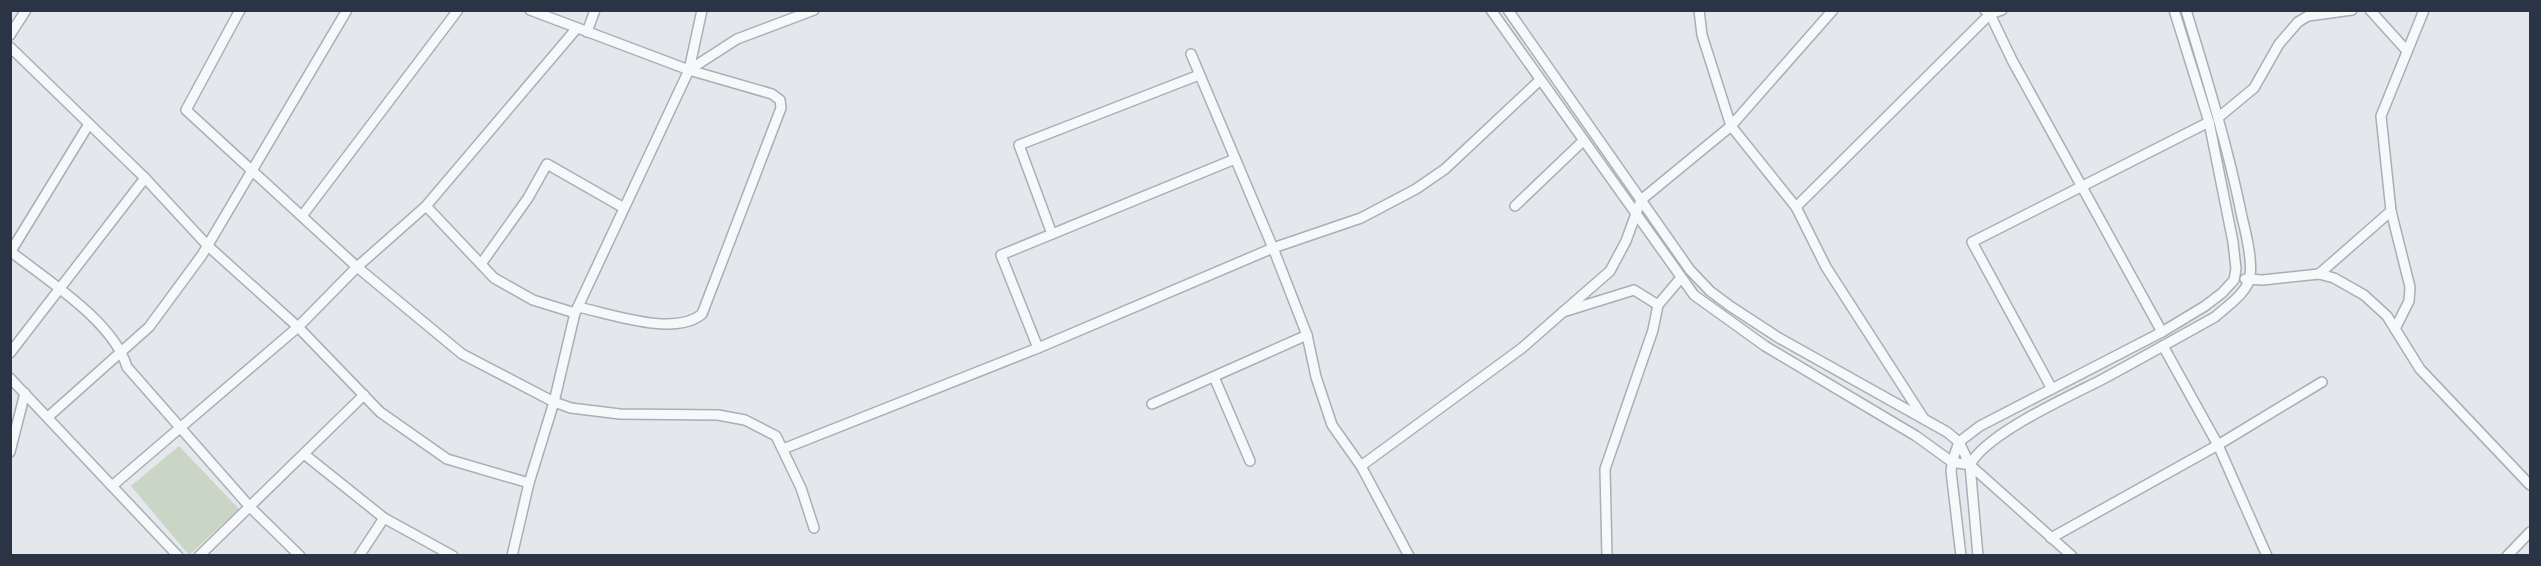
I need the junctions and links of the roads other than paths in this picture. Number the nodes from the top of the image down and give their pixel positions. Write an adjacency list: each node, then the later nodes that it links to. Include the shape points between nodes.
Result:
1 (26, 10): 22 (street)
2 (240, 10): 35 (street, via 186,110)
3 (347, 10): 35 (street)
4 (458, 10): 44 (street)
5 (530, 10): 20 (street)
6 (595, 10): 21 (street)
7 (702, 10): 26 (street)
8 (814, 10): 26 (street, via 737,39)
9 (1491, 10): 28 (street)
10 (1508, 10): 38 (street)
11 (1699, 10): 32 (street, via 1702,35)
12 (1833, 10): 32 (street)
13 (2002, 10): 19 (street)
14 (2174, 10): 30 (street)
15 (2186, 10): 29 (street)
16 (2352, 10): 29 (street, via 2308,16 2298,22 2279,44 2254,88)
17 (2370, 10): 24 (street)
18 (2424, 10): 24 (street)
19 (1988, 12): 37 (street); 41 (street)
20 (577, 28): 21 (street); 39 (street)
21 (587, 32): 26 (street)
22 (10, 35)
23 (10, 47): 31 (street)
24 (2407, 51): 43 (street, via 2380,116)
25 (1191, 54): 27 (street)
26 (689, 70): 42 (street); 58 (street, via 772,94 780,100 781,108 702,314 693,322 668,326)
27 (1199, 75): 34 (street); 46 (street, via 1019,145)
28 (1540, 80): 33 (street); 48 (street, via 1456,160 1416,189 1361,218)
29 (2219, 117): 55 (street, via 2247,241)
30 (2209, 122): 37 (street); 52 (street, via 2233,242)
31 (89, 124): 36 (street); 49 (street)
32 (1731, 126): 38 (street); 41 (street)
33 (1583, 141): 40 (street); 45 (street)
34 (1235, 159): 46 (street); 48 (street)
35 (251, 170): 44 (street); 47 (street)
36 (145, 178): 47 (street); 56 (street)
37 (2082, 186): 62 (street); 71 (street, via 1972,242)
38 (1641, 200): 45 (street); 79 (street, via 1690,270 1730,306)
39 (426, 206): 50 (street); 51 (street)
40 (1515, 206)
41 (1796, 207): 79 (street, via 1826,267)
42 (624, 208): 50 (street, via 547,164); 58 (street)
43 (2391, 210): 53 (street); 61 (street, via 2409,287 2409,301)
44 (302, 216): 51 (street)
45 (1635, 216): 54 (street); 59 (street, via 1610,271)
46 (1052, 234): 65 (street, via 1001,255)
47 (207, 246): 60 (street); 67 (street, via 149,327)
48 (1273, 248): 63 (street); 65 (street)
49 (11, 251): 56 (street)
50 (481, 264): 58 (street, via 494,278 533,300)
51 (357, 267): 60 (street); 74 (street, via 462,354)
52 (2235, 274): 55 (street); 62 (street, via 2222,293)
53 (2319, 274): 55 (street); 61 (street, via 2364,295)
54 (1680, 279): 57 (street); 87 (street, via 1705,305 1765,346 1916,436)
55 (2249, 280): 64 (street, via 2237,298 2215,317)
56 (59, 290): 66 (street); 67 (street, via 98,321)
57 (1658, 305): 59 (street, via 1634,290); 105 (street, via 1605,469)
58 (577, 310): 74 (street)
59 (1563, 312): 89 (street, via 1522,348)
60 (298, 327): 73 (street); 80 (street)
61 (2395, 329): 91 (street, via 2420,369)
62 (2162, 332): 71 (street)
63 (1307, 335): 68 (street); 89 (street, via 1332,425)
64 (2163, 346): 77 (street); 82 (street)
65 (1038, 348): 83 (street)
66 (10, 352)
67 (123, 353): 78 (street); 80 (street, via 127,367)
68 (1214, 376): 76 (street); 86 (street)
69 (10, 378): 72 (street)
70 (2322, 382): 82 (street)
71 (2052, 389): 75 (street)
72 (25, 393): 78 (street); 84 (street)
73 (364, 395): 85 (street); 90 (street, via 380,412 447,459)
74 (554, 402): 83 (street, via 620,414 718,415 745,420 776,436); 90 (street)
75 (2027, 402): 77 (street); 81 (street, via 1980,426)
76 (1152, 404)
77 (2035, 416): 88 (street, via 1993,440)
78 (48, 417): 92 (street)
79 (1924, 420): 81 (street)
80 (180, 428): 92 (street); 93 (street)
81 (1959, 442): 87 (street); 88 (street)
82 (2218, 445): 97 (street); 109 (street)
83 (783, 449): 95 (street)
84 (10, 452)
85 (304, 454): 93 (street); 94 (street)
86 (1250, 461)
87 (1952, 462): 88 (street); 106 (street)
88 (1970, 465): 97 (street); 107 (street)
89 (1361, 466): 104 (street)
90 (529, 483): 103 (street)
91 (2530, 485)
92 (112, 486): 98 (street)
93 (250, 507): 99 (street); 100 (street)
94 (384, 518): 101 (street); 102 (street)
95 (814, 528)
96 (2530, 532): 110 (street)
97 (2051, 538): 108 (street)
98 (178, 555)
99 (199, 555)
100 (300, 555)
101 (359, 555)
102 (453, 555)
103 (512, 555)
104 (1408, 555)
105 (1607, 555)
106 (1961, 555)
107 (1978, 555)
108 (2072, 555)
109 (2267, 555)
110 (2506, 555)

